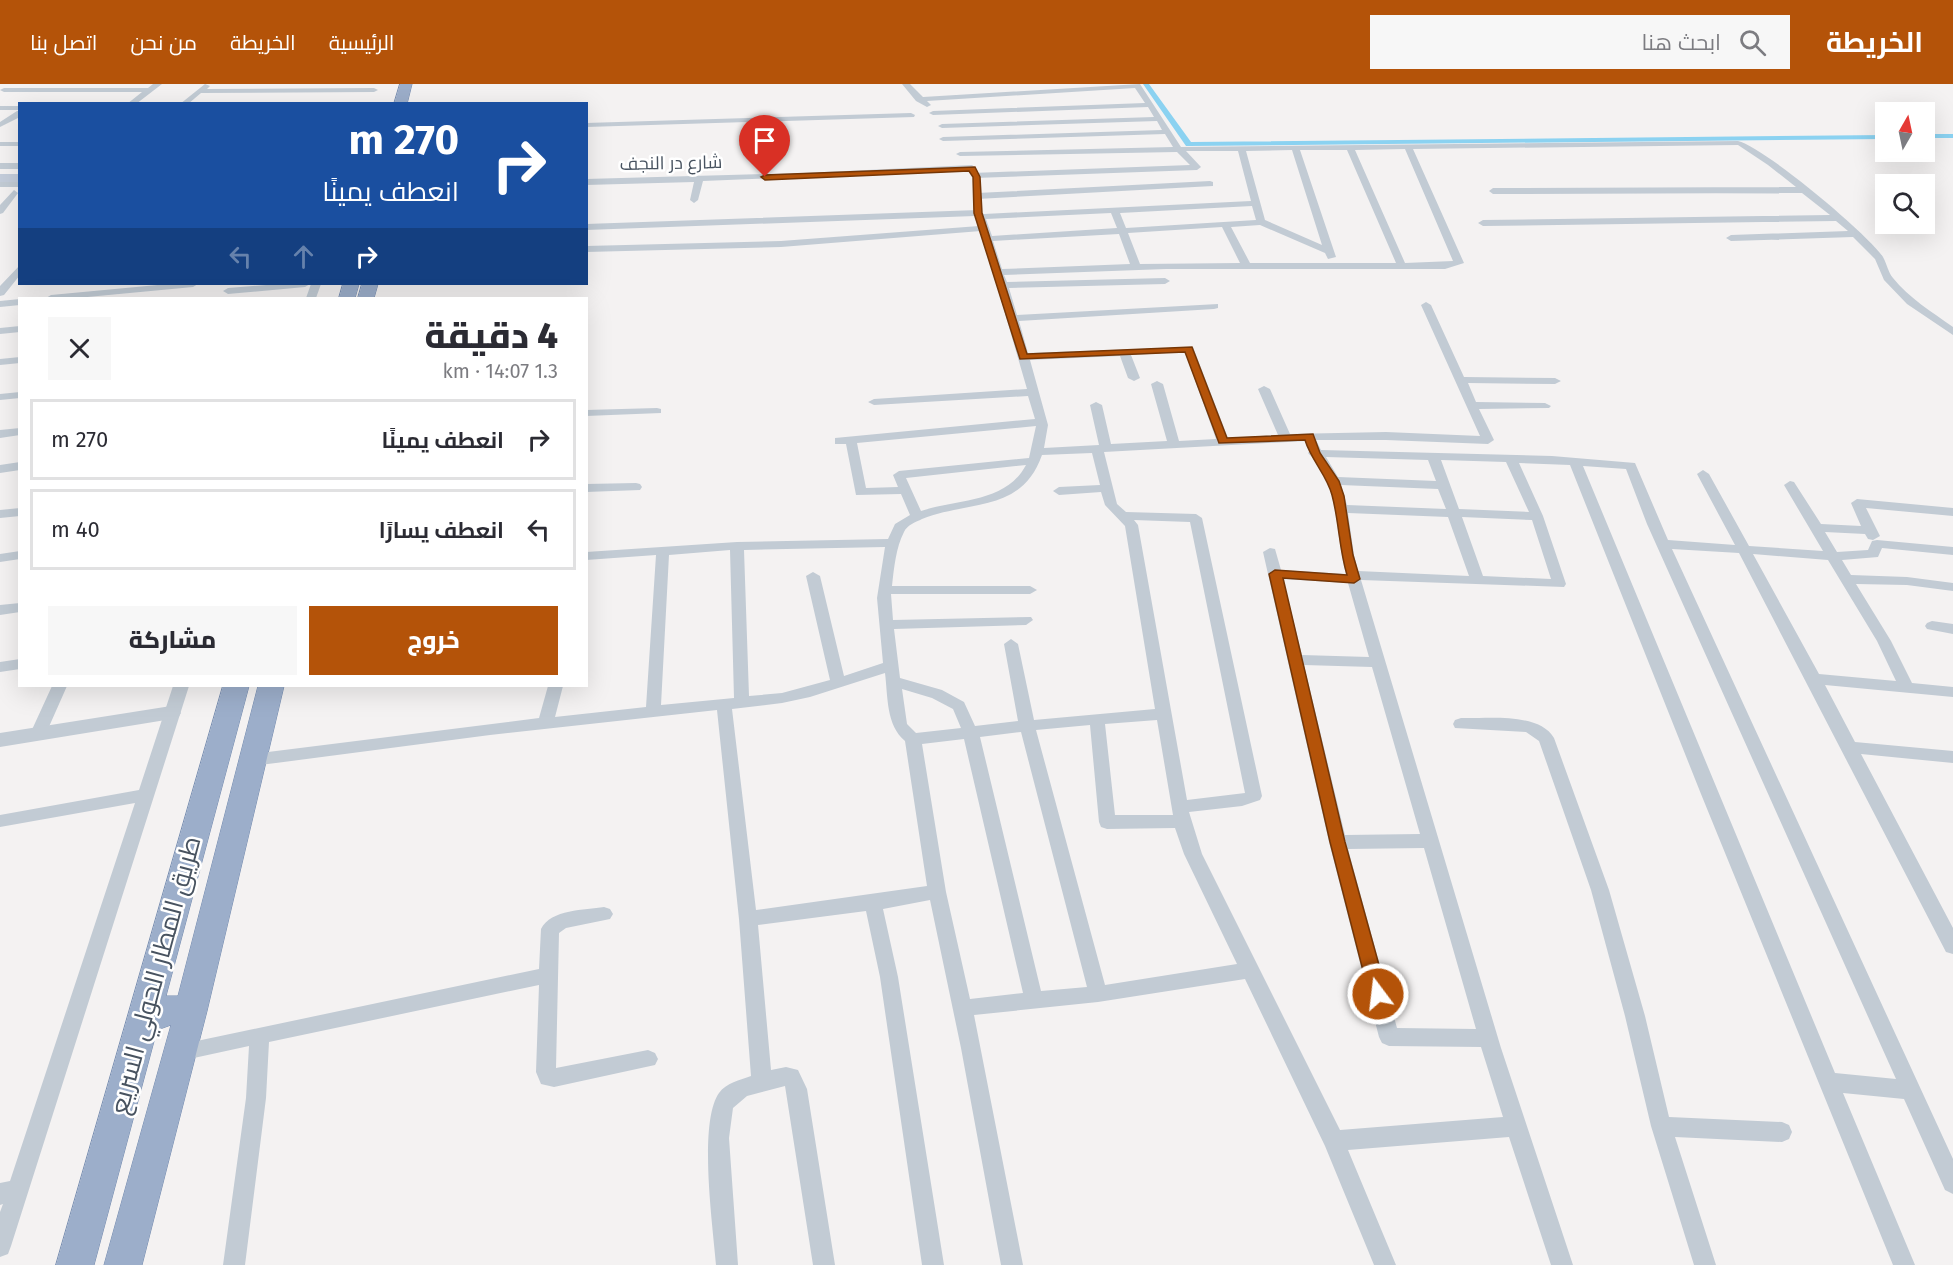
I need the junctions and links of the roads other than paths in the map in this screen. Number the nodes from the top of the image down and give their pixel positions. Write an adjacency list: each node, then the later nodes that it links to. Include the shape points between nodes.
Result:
1 (14, 84): 10 (street)
2 (158, 84): 8 (street)
3 (208, 84): 11 (street)
4 (406, 84): 16 (highway)
5 (906, 84): 13 (street)
6 (1013, 84): 12 (street)
7 (1137, 85): 12 (street); 17 (street)
8 (148, 90): 10 (street); 14 (street)
9 (374, 90): 11 (street)
10 (2, 91)
11 (199, 91): 15 (street)
12 (1017, 93): 13 (street)
13 (919, 99): 20 (street)
14 (133, 102)
15 (185, 102)
16 (401, 102)
17 (1150, 105): 20 (street); 23 (street)
18 (0, 108): 19 (street)
19 (18, 108)
20 (933, 113): 27 (street)
21 (18, 114): 25 (street)
22 (911, 116): 26 (street)
23 (1159, 118): 27 (street); 28 (street)
24 (18, 124): 25 (street)
25 (0, 125)
26 (588, 125)
27 (942, 126): 29 (street)
28 (1168, 132): 29 (street); 36 (street)
29 (943, 139): 37 (street, via 952,151)
30 (0, 144): 31 (street)
31 (18, 144)
32 (1295, 147): 33 (street); 35 (street); 64 (street)
33 (1350, 147): 34 (street); 67 (street)
34 (1408, 147): 44 (street, via 1738,143 1771,163); 67 (street, via 1460,263)
35 (1241, 148): 36 (street); 50 (street)
36 (1179, 149): 37 (street); 38 (street, شارع در النجف, via 1197,167)
37 (960, 154): 38 (street)
38 (974, 172): 39 (street, شارع در النجف); 48 (street)
39 (699, 179): 40 (street, شارع در النجف); 49 (street)
40 (588, 182)
41 (0, 184): 42 (street)
42 (18, 184)
43 (1210, 184): 48 (street)
44 (1802, 190): 45 (street); 54 (street)
45 (1493, 191)
46 (17, 193): 47 (street); 52 (street)
47 (0, 194)
48 (977, 196): 53 (street)
49 (694, 200)
50 (1255, 202): 51 (street); 55 (street)
51 (1114, 209): 53 (street); 59 (street)
52 (0, 212)
53 (979, 215): 58 (street); 60 (street)
54 (1838, 218): 56 (street); 61 (street)
55 (1261, 222): 57 (street); 64 (street)
56 (1483, 223)
57 (1225, 224): 59 (street); 68 (street)
58 (588, 227)
59 (1124, 231): 60 (street); 66 (street)
60 (986, 234): 63 (street); 69 (street)
61 (1856, 234): 62 (street); 85 (street, via 1879,258 1887,278 1911,302)
62 (1731, 238)
63 (588, 249)
64 (1330, 252): 65 (street)
65 (1334, 265): 67 (street); 68 (street)
66 (1136, 266): 68 (street); 69 (street)
67 (1402, 266)
68 (1248, 267)
69 (998, 272): 74 (street)
70 (12, 277): 76 (street)
71 (1165, 281): 74 (street)
72 (183, 285): 77 (street)
73 (294, 285): 75 (street)
74 (1002, 285): 82 (street)
75 (228, 291)
76 (0, 293)
77 (61, 297)
78 (18, 302): 79 (street)
79 (0, 304)
80 (1426, 305): 91 (street)
81 (1214, 306): 82 (street)
82 (1013, 318): 87 (street)
83 (18, 329): 84 (street)
84 (0, 331)
85 (1953, 332)
86 (1124, 351): 87 (street); 90 (street); 109 (street, via 1189,349)
87 (1023, 357): 95 (street)
88 (18, 360): 89 (street)
89 (0, 362)
90 (1134, 378)
91 (1460, 380): 92 (street); 100 (street)
92 (1555, 381)
93 (1156, 384): 110 (street)
94 (1263, 389): 107 (street)
95 (1033, 392): 98 (street); 104 (street)
96 (18, 395): 97 (street)
97 (0, 397)
98 (874, 402)
99 (1096, 405): 111 (street)
100 (1471, 405): 101 (street); 108 (street, via 1488,440)
101 (1545, 406)
102 (657, 411): 103 (street)
103 (588, 412)
104 (1041, 422): 113 (street, via 1040,443); 126 (street, via 845,440 860,492)
105 (18, 431): 106 (street)
106 (0, 434)
107 (1285, 437): 108 (street); 109 (street)
108 (1309, 437): 112 (street)
109 (1223, 441): 110 (street)
110 (1174, 444): 111 (street)
111 (1102, 449): 113 (street); 125 (street)
112 (1314, 453): 114 (street); 120 (street)
113 (1034, 456): 126 (street, via 899,475); 135 (street, via 1021,483 1009,492)
114 (1433, 456): 115 (street); 121 (street)
115 (1511, 459): 116 (street); 134 (street)
116 (1575, 462): 139 (street, via 1631,466); 220 (street)
117 (18, 466): 118 (street)
118 (0, 469)
119 (1703, 474): 143 (street)
120 (1333, 481): 121 (street); 128 (street)
121 (1444, 485): 131 (street)
122 (1790, 485): 137 (street)
123 (588, 488): 124 (street)
124 (636, 488)
125 (1106, 489): 127 (street); 133 (street, via 1111,505)
126 (906, 490): 135 (street)
127 (1059, 491)
128 (1340, 508): 131 (street); 152 (street)
129 (18, 512): 132 (street)
130 (1953, 512): 136 (street, via 1857,503)
131 (1455, 513): 134 (street); 154 (street)
132 (0, 514)
133 (1123, 516): 183 (street, via 1131,525); 198 (street, via 1196,518 1254,796)
134 (1537, 516): 154 (street, via 1559,584)
135 (917, 517): 138 (street, via 901,527)
136 (1870, 530): 137 (street); 140 (street)
137 (1818, 531): 148 (street)
138 (894, 543): 141 (street); 156 (street)
139 (1664, 544): 143 (street); 222 (street)
140 (1877, 544): 144 (street); 148 (street, via 1873,554)
141 (736, 546): 142 (street); 181 (street)
142 (663, 550): 147 (street); 182 (street)
143 (1743, 550): 148 (street); 170 (street)
144 (1953, 551)
145 (1270, 552): 150 (street)
146 (18, 555): 149 (street)
147 (588, 556)
148 (1834, 556): 153 (street)
149 (0, 558)
150 (1275, 574): 152 (street); 165 (street)
151 (813, 576): 172 (street)
152 (1354, 577): 154 (street); 166 (street)
153 (1847, 579): 155 (street); 179 (street)
154 (1478, 581)
155 (1953, 587)
156 (885, 590): 157 (street); 161 (street)
157 (1030, 590)
158 (18, 607): 159 (street)
159 (0, 610)
160 (1026, 620): 161 (street)
161 (887, 625): 169 (street)
162 (1932, 626): 163 (street)
163 (1953, 629)
164 (1011, 644): 188 (street)
165 (1294, 660): 166 (street); 201 (street)
166 (1378, 662): 200 (street)
167 (18, 664): 168 (street)
168 (0, 667)
169 (892, 674): 172 (street); 190 (street, via 958,706); 191 (street, via 899,724)
170 (1814, 679): 179 (street); 193 (street)
171 (1953, 680): 173 (street)
172 (838, 684): 181 (street, via 792,696)
173 (1953, 685)
174 (59, 687): 189 (street)
175 (181, 687): 184 (street)
176 (236, 687): 208 (highway, طريق المطار الحولي السريع)
177 (271, 687): 196 (highway, طريق المطار الحولي السريع)
178 (555, 687): 186 (street)
179 (1906, 687): 180 (street)
180 (1953, 692)
181 (733, 703): 182 (street); 205 (street)
182 (653, 712): 186 (street)
183 (1165, 714): 185 (street); 198 (street)
184 (169, 719): 189 (street); 194 (street); 197 (street)
185 (1096, 719): 188 (street); 198 (street, via 1107,822)
186 (546, 723): 196 (street)
187 (1461, 724): 224 (street, via 1526,726 1546,738 1600,890)
188 (1027, 726): 190 (street); 211 (street)
189 (38, 734): 192 (street)
190 (971, 734): 191 (street); 212 (street)
191 (913, 739): 202 (street)
192 (0, 740)
193 (1849, 747): 195 (street); 207 (street)
194 (0, 752)
195 (1953, 757)
196 (253, 760): 206 (highway, طريق المطار الحولي السريع)
197 (144, 795): 199 (street); 228 (street)
198 (1181, 814): 209 (street, via 1192,854)
199 (0, 821)
200 (1431, 841): 201 (street); 217 (street)
201 (1338, 842): 217 (street, via 1389,1037)
202 (938, 892): 203 (street); 213 (street)
203 (873, 903): 205 (street); 235 (street, via 889,977)
204 (604, 914): 210 (street, via 553,926 549,933)
205 (748, 919): 221 (street)
206 (208, 942): 208 (highway, via 183,952); 214 (highway, طريق المطار الحولي السريع)
207 (1953, 946)
208 (161, 950): 215 (highway, طريق المطار الحولي السريع)
209 (1249, 970): 211 (street); 226 (street)
210 (548, 975): 216 (street); 219 (street, via 548,1077)
211 (1098, 994): 212 (street)
212 (1034, 1001): 213 (street)
213 (963, 1008): 236 (street)
214 (191, 1011): 215 (highway, via 168,1010); 218 (highway, طريق المطار الحولي السريع)
215 (142, 1021): 230 (highway, طريق المطار الحولي السريع)
216 (259, 1036): 218 (street); 232 (street, via 256,1098)
217 (1488, 1038): 223 (street)
218 (180, 1052): 231 (highway, طريق المطار الحولي السريع)
219 (648, 1059)
220 (1828, 1082): 222 (street); 240 (street)
221 (762, 1083): 233 (street, via 738,1088 729,1096 719,1121); 234 (street, via 786,1076 791,1077 797,1089)
222 (1911, 1090): 227 (street)
223 (1516, 1126): 226 (street); 238 (street)
224 (1661, 1126): 225 (street); 239 (street)
225 (1782, 1132)
226 (1334, 1141): 237 (street)
227 (1953, 1183)
228 (9, 1192): 229 (street)
229 (0, 1246)
230 (75, 1265)
231 (123, 1265)
232 (234, 1265)
233 (727, 1265)
234 (824, 1265)
235 (933, 1265)
236 (1012, 1265)
237 (1385, 1265)
238 (1562, 1265)
239 (1705, 1265)
240 (1904, 1265)

